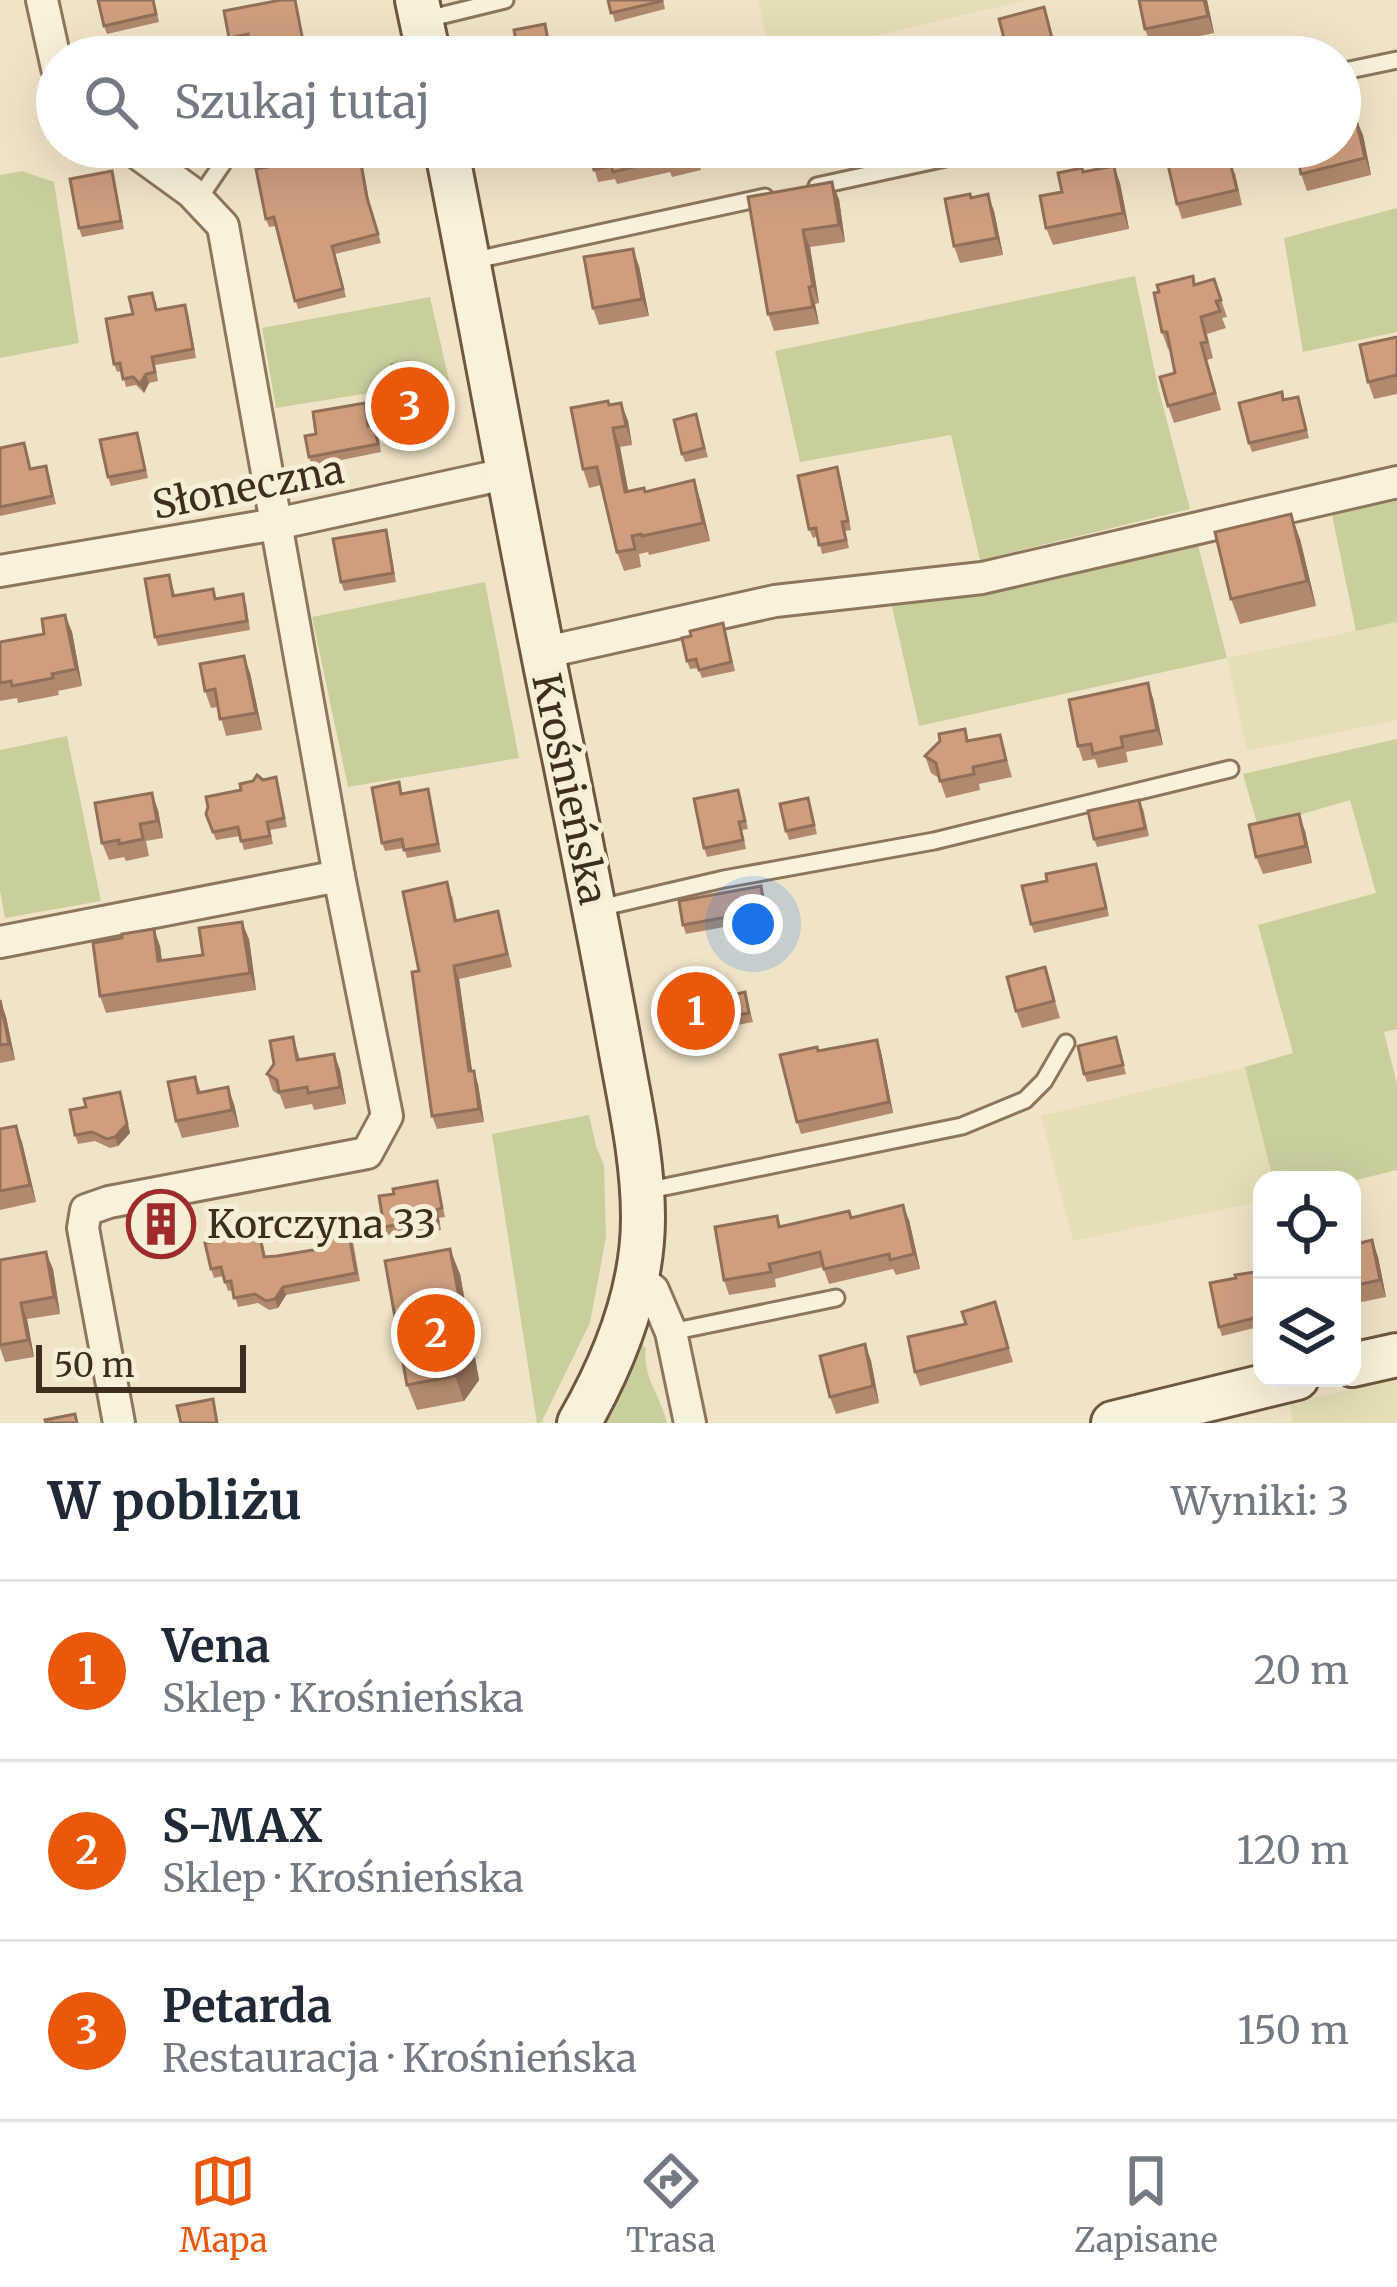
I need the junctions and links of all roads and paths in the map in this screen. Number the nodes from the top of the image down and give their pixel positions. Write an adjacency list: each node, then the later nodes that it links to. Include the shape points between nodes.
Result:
1 (42, 0): 4 (street)
2 (506, 0): 3 (lane)
3 (422, 26)
4 (50, 36)
5 (1397, 60): 6 (lane)
6 (1361, 68)
7 (156, 168): 13 (street)
8 (220, 168): 13 (lane)
9 (450, 168): 14 (main road, Krośnieńska)
10 (899, 168): 11 (lane)
11 (811, 187)
12 (788, 192): 14 (lane)
13 (198, 200): 17 (street, via 223,226)
14 (469, 262): 15 (main road, Krośnieńska)
15 (510, 473): 17 (street, Słoneczna); 19 (main road, Krośnieńska)
16 (1397, 482): 19 (street, via 982,578 775,601)
17 (276, 524): 18 (street, Słoneczna); 21 (street)
18 (0, 571)
19 (542, 653): 22 (main road, Krośnieńska)
20 (1230, 769): 22 (lane, via 934,841)
21 (339, 876): 23 (street); 32 (street, via 387,1116 367,1154 86,1210)
22 (595, 909): 25 (main road, Krośnieńska)
23 (0, 942)
24 (1066, 1043): 25 (lane, via 1025,1100 962,1126)
25 (642, 1192): 26 (main road, Krośnieńska)
26 (637, 1278): 28 (street, via 653,1290); 33 (main road, Krośnieńska, via 611,1360)
27 (836, 1298): 28 (lane)
28 (671, 1332): 34 (street)
29 (1397, 1355): 30 (main road)
30 (1361, 1363)
31 (1260, 1387): 35 (main road)
32 (118, 1423)
33 (579, 1423)
34 (690, 1423)
35 (1112, 1423)

